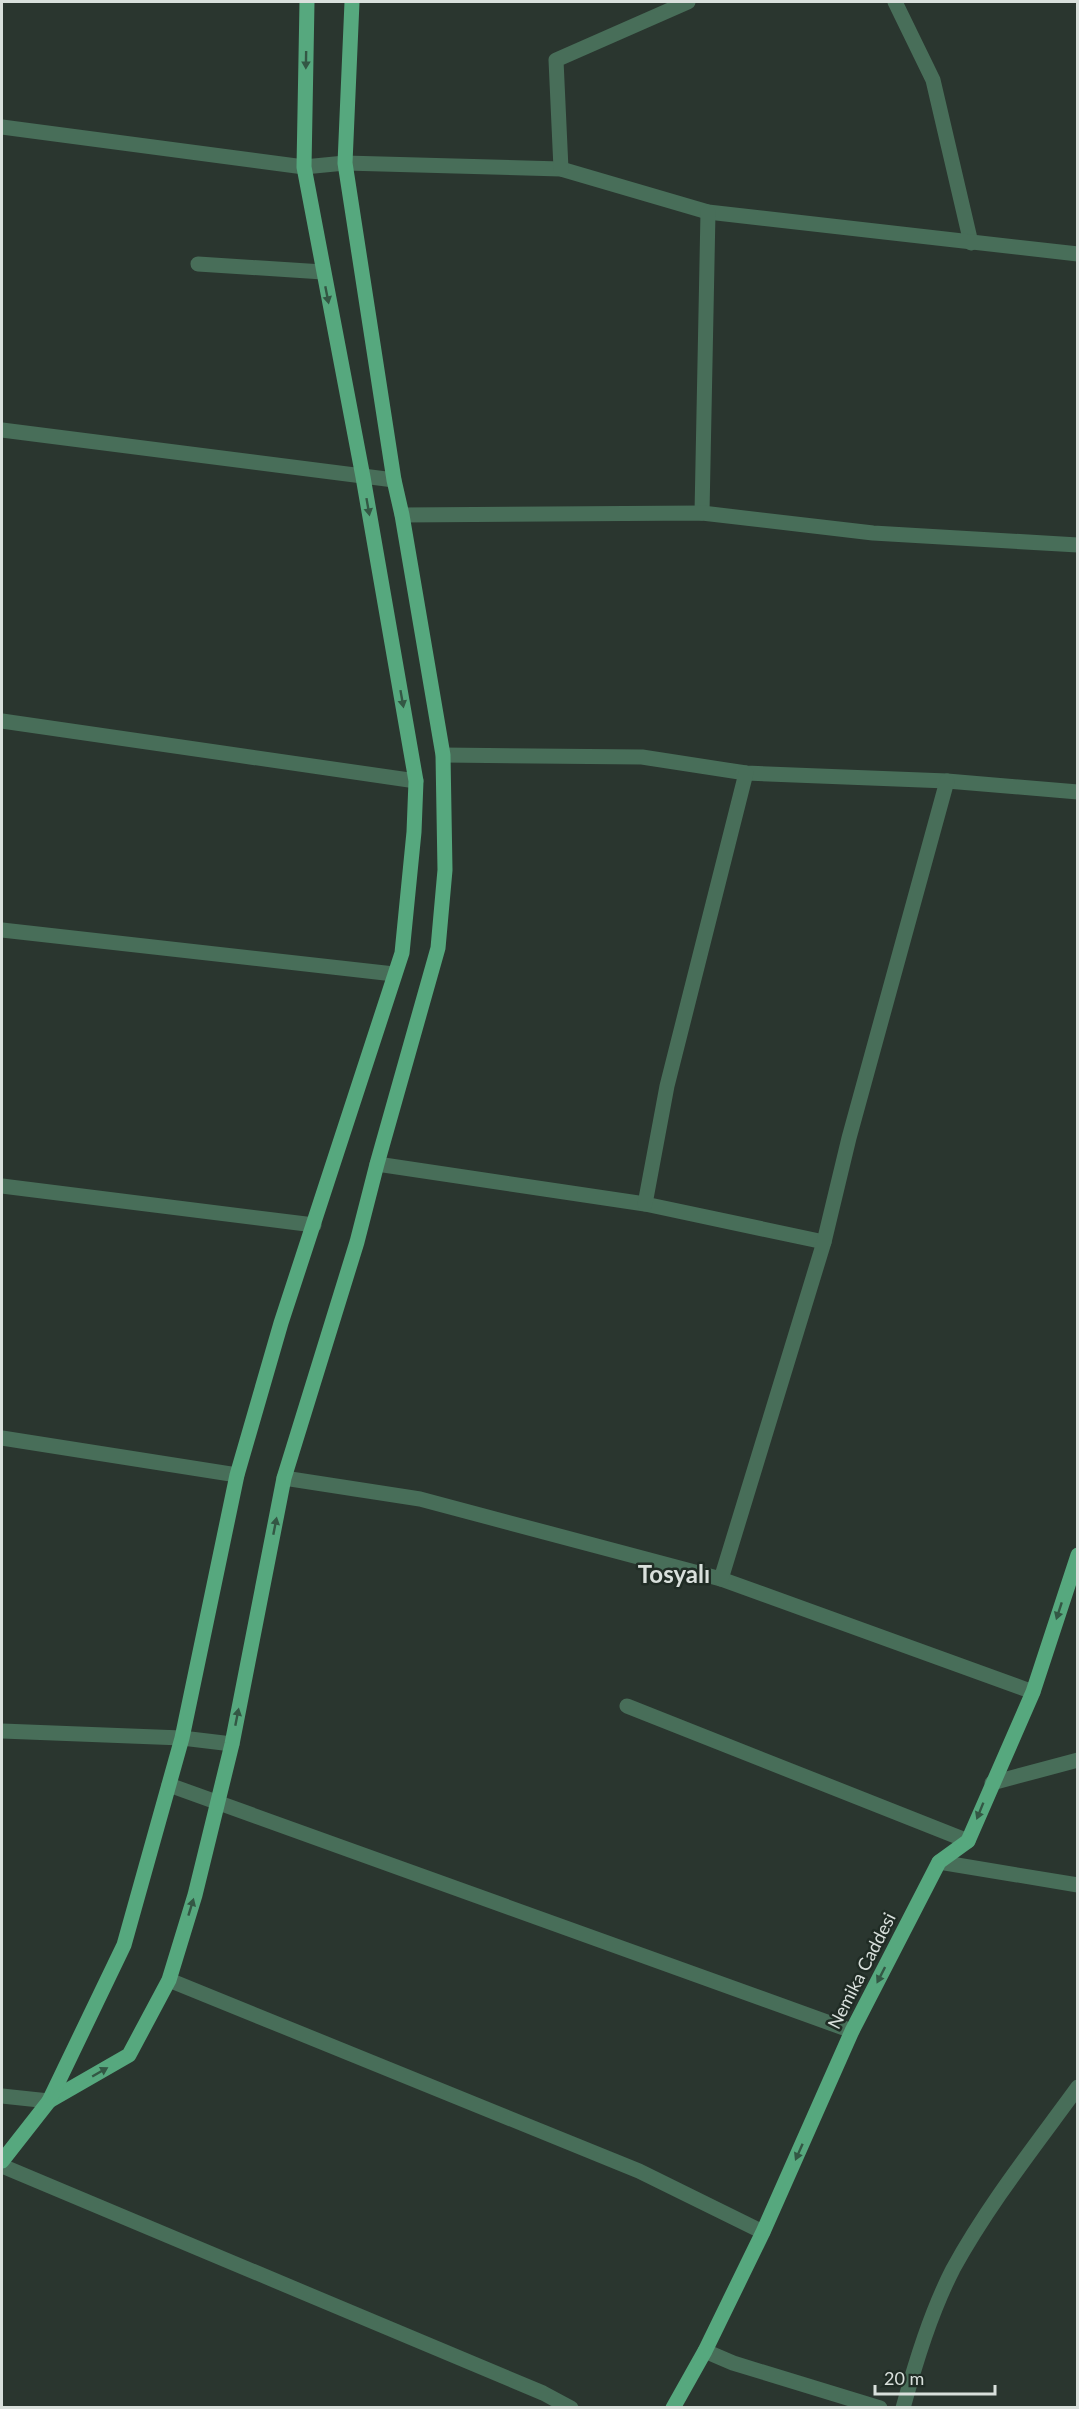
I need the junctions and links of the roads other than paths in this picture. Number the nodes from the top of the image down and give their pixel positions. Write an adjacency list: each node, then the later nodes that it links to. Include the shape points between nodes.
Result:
1 (307, 2): 7 (main road, one-way to 7)
2 (352, 2): 6 (main road)
3 (688, 2): 8 (street, via 556,60)
4 (896, 2): 10 (street, via 933,80)
5 (2, 127): 7 (street)
6 (345, 163): 7 (street); 8 (street); 16 (main road)
7 (304, 167): 13 (main road)
8 (561, 169): 9 (street)
9 (708, 212): 10 (street); 17 (street)
10 (971, 243): 11 (street)
11 (1077, 254)
12 (198, 264): 13 (street)
13 (323, 272): 15 (main road, one-way to 15)
14 (2, 430): 15 (street)
15 (363, 477): 16 (street); 24 (main road, one-way to 24)
16 (394, 480): 18 (main road)
17 (702, 513): 18 (street); 19 (street, via 873,533)
18 (402, 515): 21 (main road)
19 (1077, 545)
20 (2, 721): 24 (street)
21 (443, 755): 22 (street, via 642,757); 28 (main road, via 445,870 438,948)
22 (746, 773): 23 (street); 30 (street, via 667,1086)
23 (947, 781): 25 (street); 32 (street)
24 (416, 782): 27 (main road, via 402,952)
25 (1077, 792)
26 (2, 930): 27 (street)
27 (394, 974): 31 (main road)
28 (376, 1164): 30 (street); 35 (main road, via 357,1242)
29 (2, 1186): 31 (street)
30 (645, 1204): 32 (street)
31 (314, 1224): 34 (main road)
32 (824, 1242): 37 (street)
33 (2, 1438): 34 (street)
34 (237, 1475): 41 (main road)
35 (284, 1478): 37 (street, via 420,1498); 42 (main road, one-way to 35)
36 (1077, 1555): 38 (main road, one-way to 38)
37 (721, 1579): 38 (street)
38 (1033, 1692): 44 (main road)
39 (627, 1706): 47 (street)
40 (2, 1731): 41 (street)
41 (182, 1738): 42 (street); 45 (main road)
42 (232, 1744): 46 (main road)
43 (1077, 1760): 44 (street)
44 (992, 1783): 47 (main road, one-way to 47)
45 (169, 1785): 46 (street); 54 (main road, via 124,1945)
46 (217, 1803): 50 (main road, one-way to 46); 51 (street)
47 (968, 1841): 48 (main road, Nemika Caddesi)
48 (939, 1862): 49 (street); 51 (main road, Nemika Caddesi, one-way to 51)
49 (1077, 1885)
50 (169, 1980): 54 (main road, one-way to 50, via 129,2055); 57 (street, via 639,2171)
51 (852, 2031): 57 (main road, Nemika Caddesi, one-way to 57)
52 (1077, 2087): 62 (street, via 953,2270)
53 (2, 2096): 54 (street)
54 (49, 2101): 55 (main road)
55 (2, 2161)
56 (2, 2166): 59 (street)
57 (763, 2232): 58 (main road, Nemika Caddesi)
58 (705, 2350): 60 (main road, Nemika Caddesi); 61 (street, via 733,2363)
59 (571, 2408)
60 (673, 2408)
61 (880, 2408)
62 (903, 2408)

